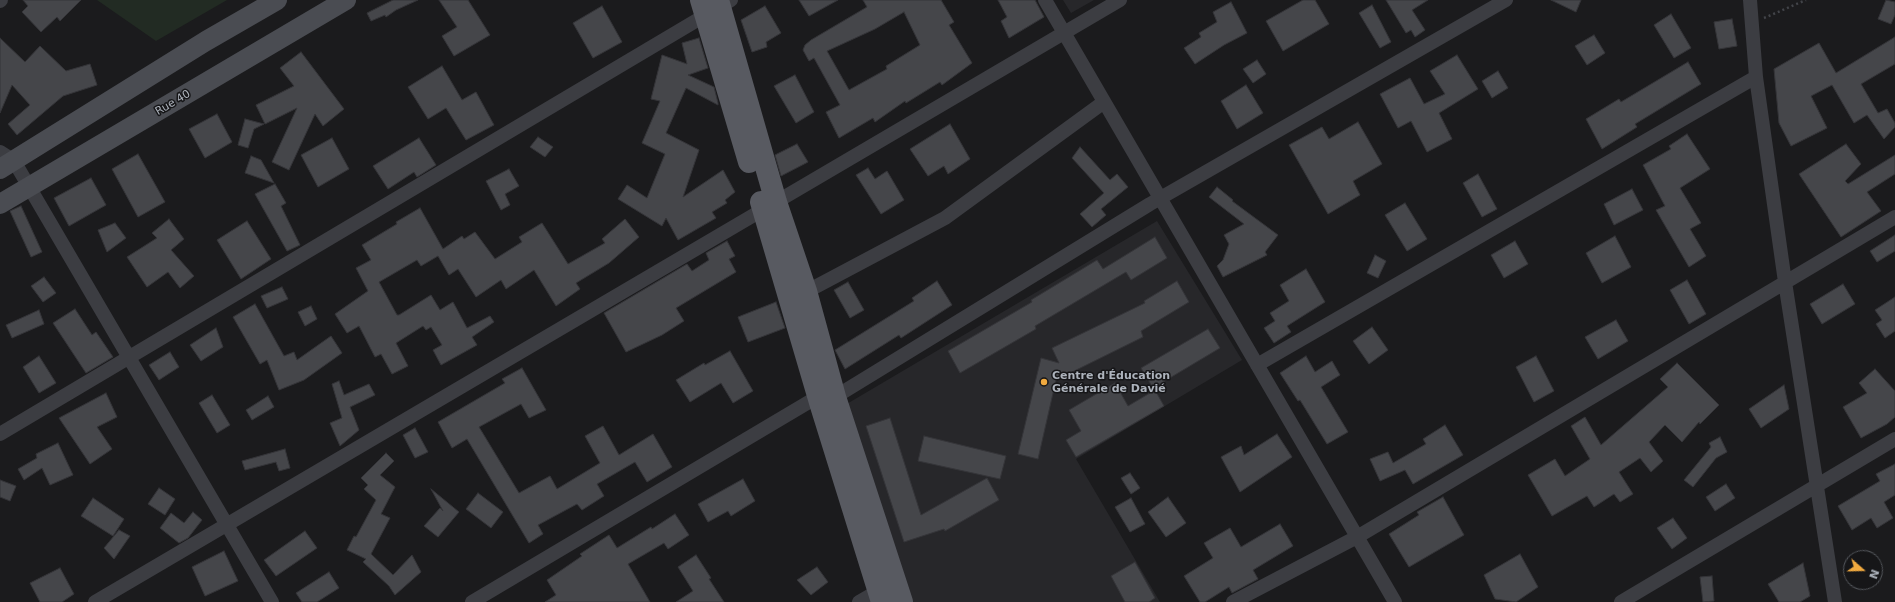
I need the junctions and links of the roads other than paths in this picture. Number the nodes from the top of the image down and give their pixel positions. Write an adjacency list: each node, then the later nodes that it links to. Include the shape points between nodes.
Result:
1 (277, 0): 11 (main road)
2 (346, 0): 12 (main road, Rue 40)
3 (1045, 0): 8 (street)
4 (1120, 0): 8 (street)
5 (1506, 0): 13 (street)
6 (1750, 0): 9 (street)
7 (715, 4): 15 (main road); 19 (street)
8 (1064, 33): 10 (street); 15 (street)
9 (1756, 77): 17 (street); 20 (street)
10 (1104, 102): 13 (street); 18 (street, via 945,218)
11 (5, 160): 12 (street)
12 (30, 188): 14 (main road, Rue 40); 19 (street)
13 (1161, 199): 20 (street); 21 (street)
14 (0, 204)
15 (770, 206): 18 (main road); 25 (street)
16 (1895, 217): 17 (street)
17 (1785, 282): 24 (street); 26 (street)
18 (798, 296): 21 (main road)
19 (129, 358): 22 (street); 25 (street)
20 (1257, 365): 26 (street)
21 (825, 400): 27 (main road); 30 (street); 32 (main road)
22 (0, 434)
23 (1895, 439): 24 (street)
24 (1816, 485): 35 (street); 36 (street)
25 (226, 524): 28 (street); 29 (street)
26 (1357, 537): 33 (street); 34 (street)
27 (880, 596): 31 (street)
28 (95, 602)
29 (272, 602)
30 (472, 602)
31 (859, 602)
32 (902, 602)
33 (1233, 602)
34 (1395, 602)
35 (1621, 602)
36 (1835, 602)

